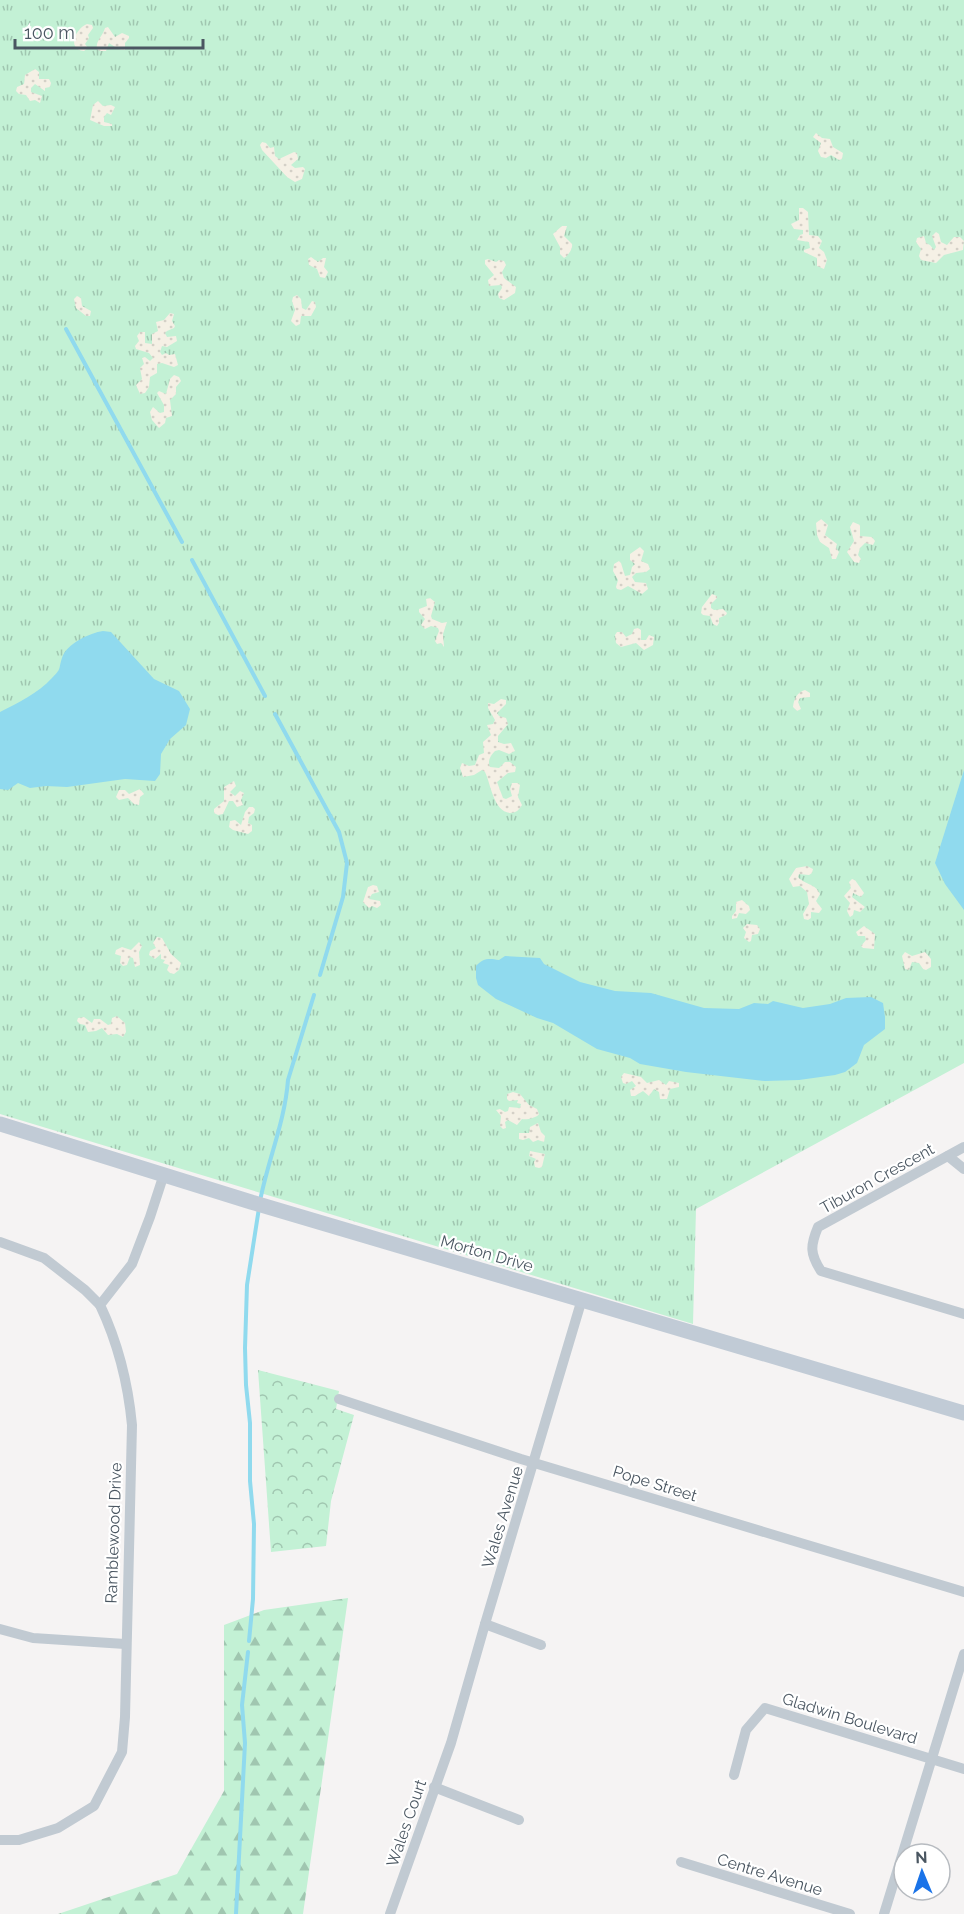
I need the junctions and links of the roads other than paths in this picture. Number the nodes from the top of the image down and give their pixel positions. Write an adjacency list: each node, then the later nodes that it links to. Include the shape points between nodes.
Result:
1 (0, 1124): 5 (street, Morton Drive)
2 (964, 1147): 3 (street, Tiburon Crescent)
3 (948, 1156): 4 (street); 9 (street, Tiburon Crescent, via 818,1227 812,1242 813,1259 821,1271)
4 (964, 1169)
5 (164, 1174): 7 (street, Morton Drive); 8 (street, via 132,1264)
6 (0, 1242): 8 (street, via 44,1258)
7 (582, 1299): 11 (street, Morton Drive); 12 (street, Wales Avenue)
8 (100, 1305): 16 (street, Ramblewood Drive, via 122,1365 132,1425)
9 (964, 1314)
10 (339, 1399): 12 (street, Pope Street)
11 (964, 1413)
12 (534, 1462): 13 (street, Pope Street); 14 (street, Wales Avenue)
13 (964, 1592)
14 (485, 1624): 17 (street); 19 (street, Wales Avenue)
15 (0, 1629): 16 (street, via 33,1638)
16 (125, 1644): 25 (street, Ramblewood Drive, via 122,1752 94,1806 58,1828 19,1840)
17 (541, 1645)
18 (964, 1654): 20 (street)
19 (451, 1743): 23 (street, Wales Court)
20 (933, 1759): 21 (street, Gladwin Boulevard); 22 (street, Gladwin Boulevard, via 765,1708 746,1730); 29 (street)
21 (964, 1769)
22 (734, 1775)
23 (434, 1787): 24 (street); 27 (street, Wales Court)
24 (519, 1820)
25 (0, 1840)
26 (681, 1862): 28 (street, Centre Avenue)
27 (390, 1914)
28 (850, 1914)
29 (884, 1914)

